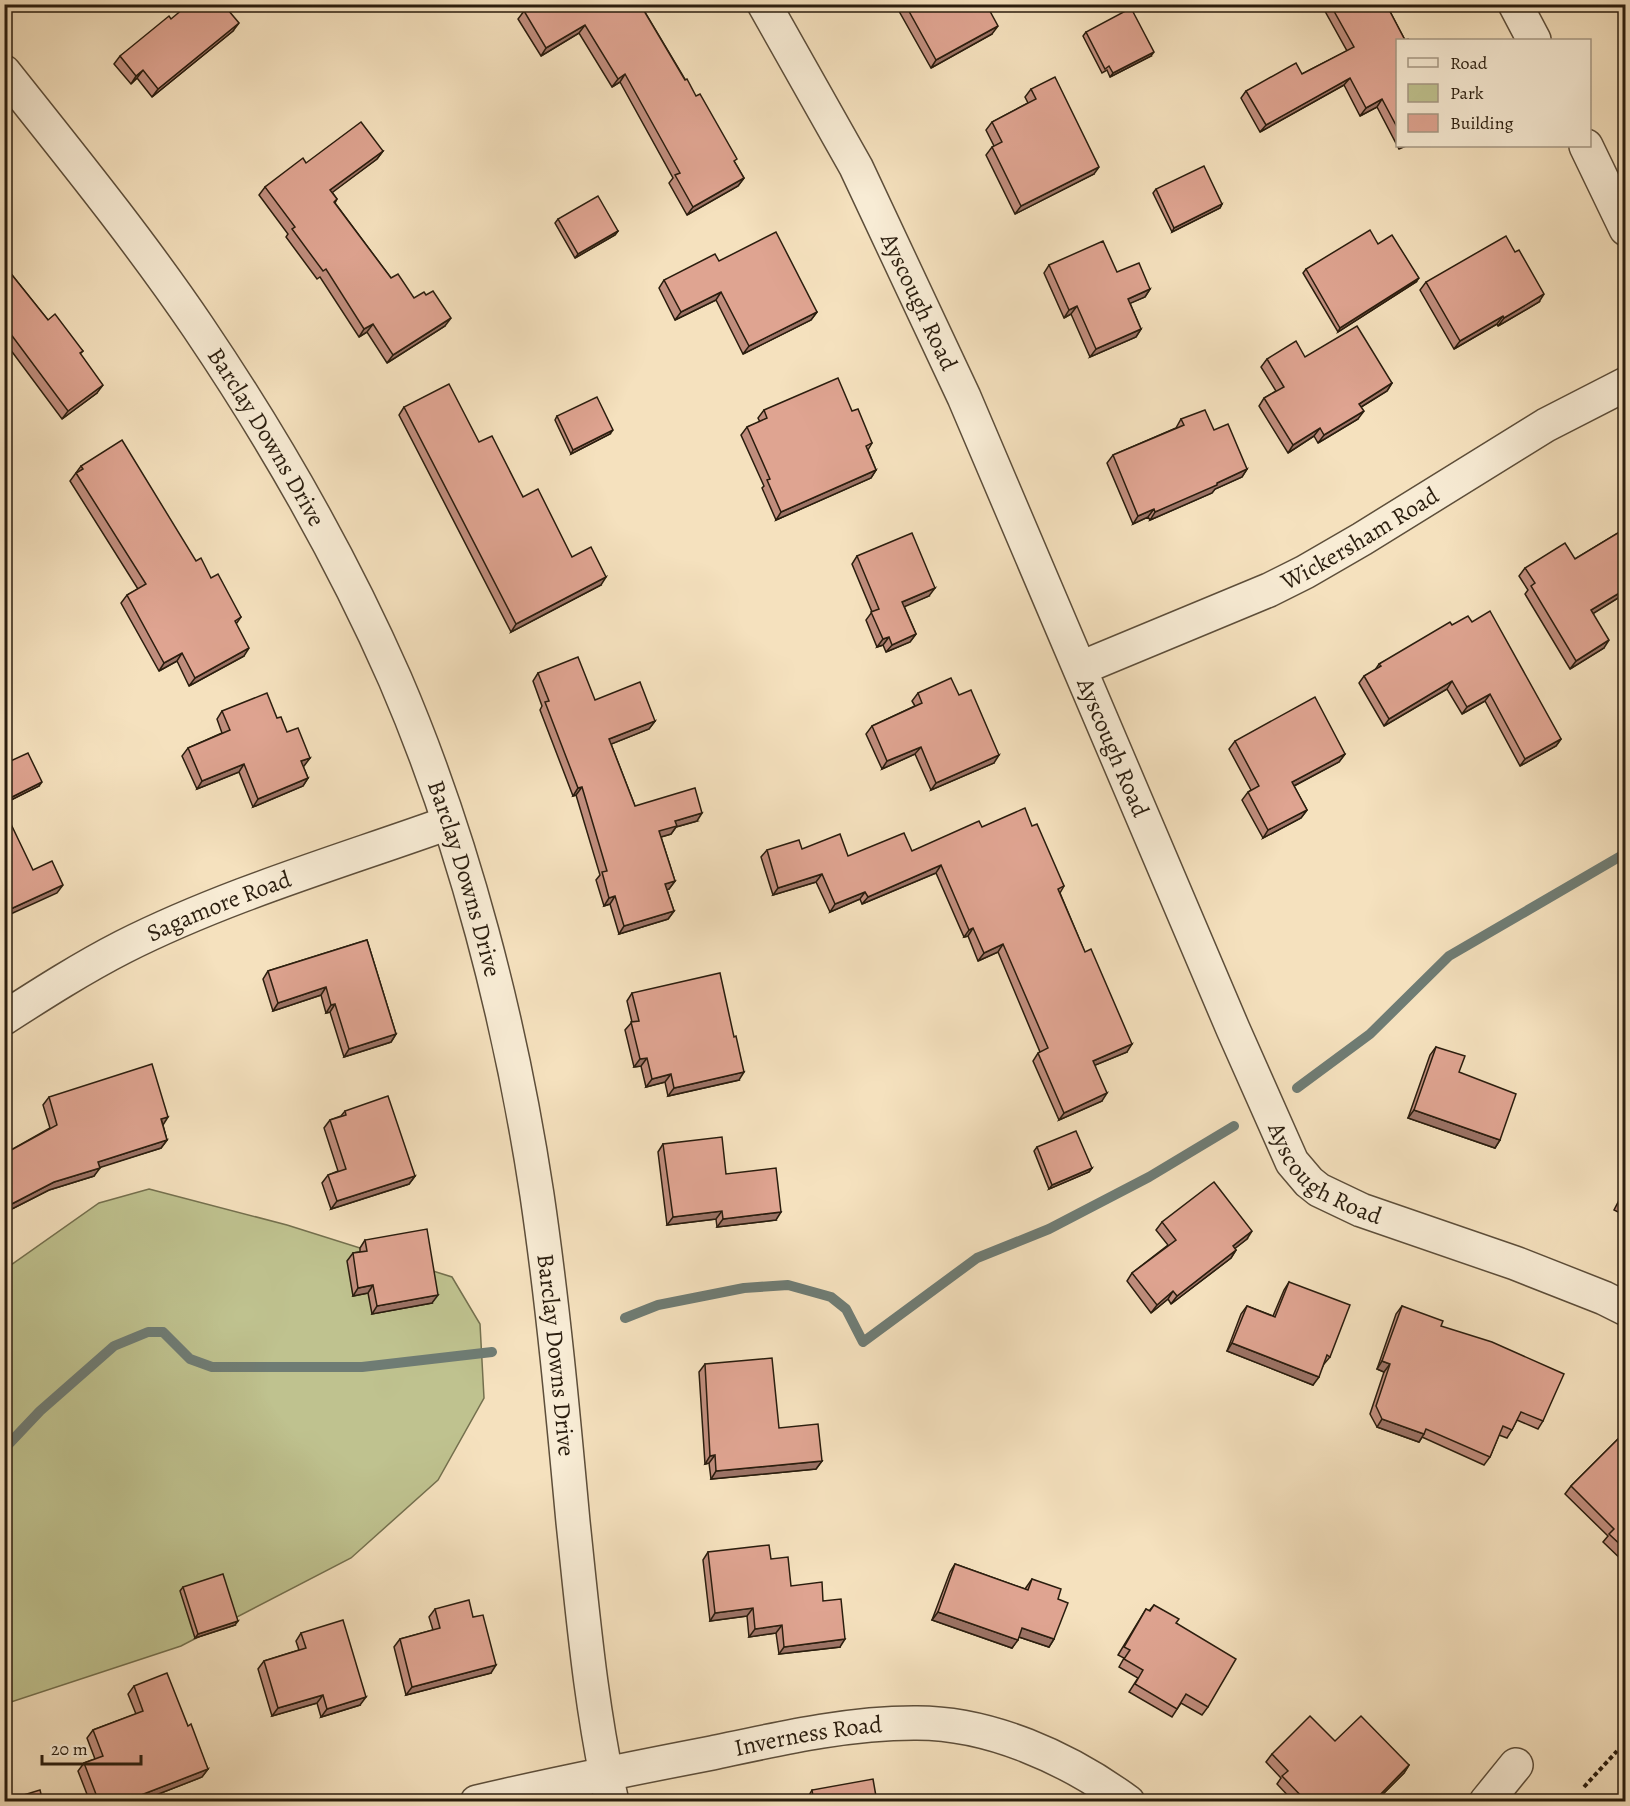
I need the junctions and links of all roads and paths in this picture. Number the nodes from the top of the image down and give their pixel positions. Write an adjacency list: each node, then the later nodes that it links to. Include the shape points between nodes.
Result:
1 (764, 4): 8 (street, Ayscough Road, via 856,166 964,397)
2 (1515, 4): 3 (street)
3 (1533, 39)
4 (4, 72): 9 (street, Barclay Downs Drive, via 196,323 271,441 343,571 394,677)
5 (1586, 147): 6 (street)
6 (1626, 229)
7 (1626, 384): 8 (street, Wickersham Road, via 1546,425 1305,572)
8 (1081, 668): 11 (street, Ayscough Road, via 1283,1147 1301,1174 1319,1190 1361,1210 1515,1263)
9 (448, 824): 10 (street, Sagamore Road, via 184,919 94,963); 15 (street, Barclay Downs Drive, via 500,1008 533,1170 594,1714)
10 (4, 1018)
11 (1626, 1309)
12 (1617, 1751): 14 (path)
13 (1516, 1765): 18 (street)
14 (1584, 1786)
15 (609, 1787): 16 (street, Inverness Road); 17 (street, Inverness Road, via 815,1733 914,1723 974,1730 1032,1748 1078,1769)
16 (477, 1802)
17 (1128, 1802)
18 (1486, 1802)

